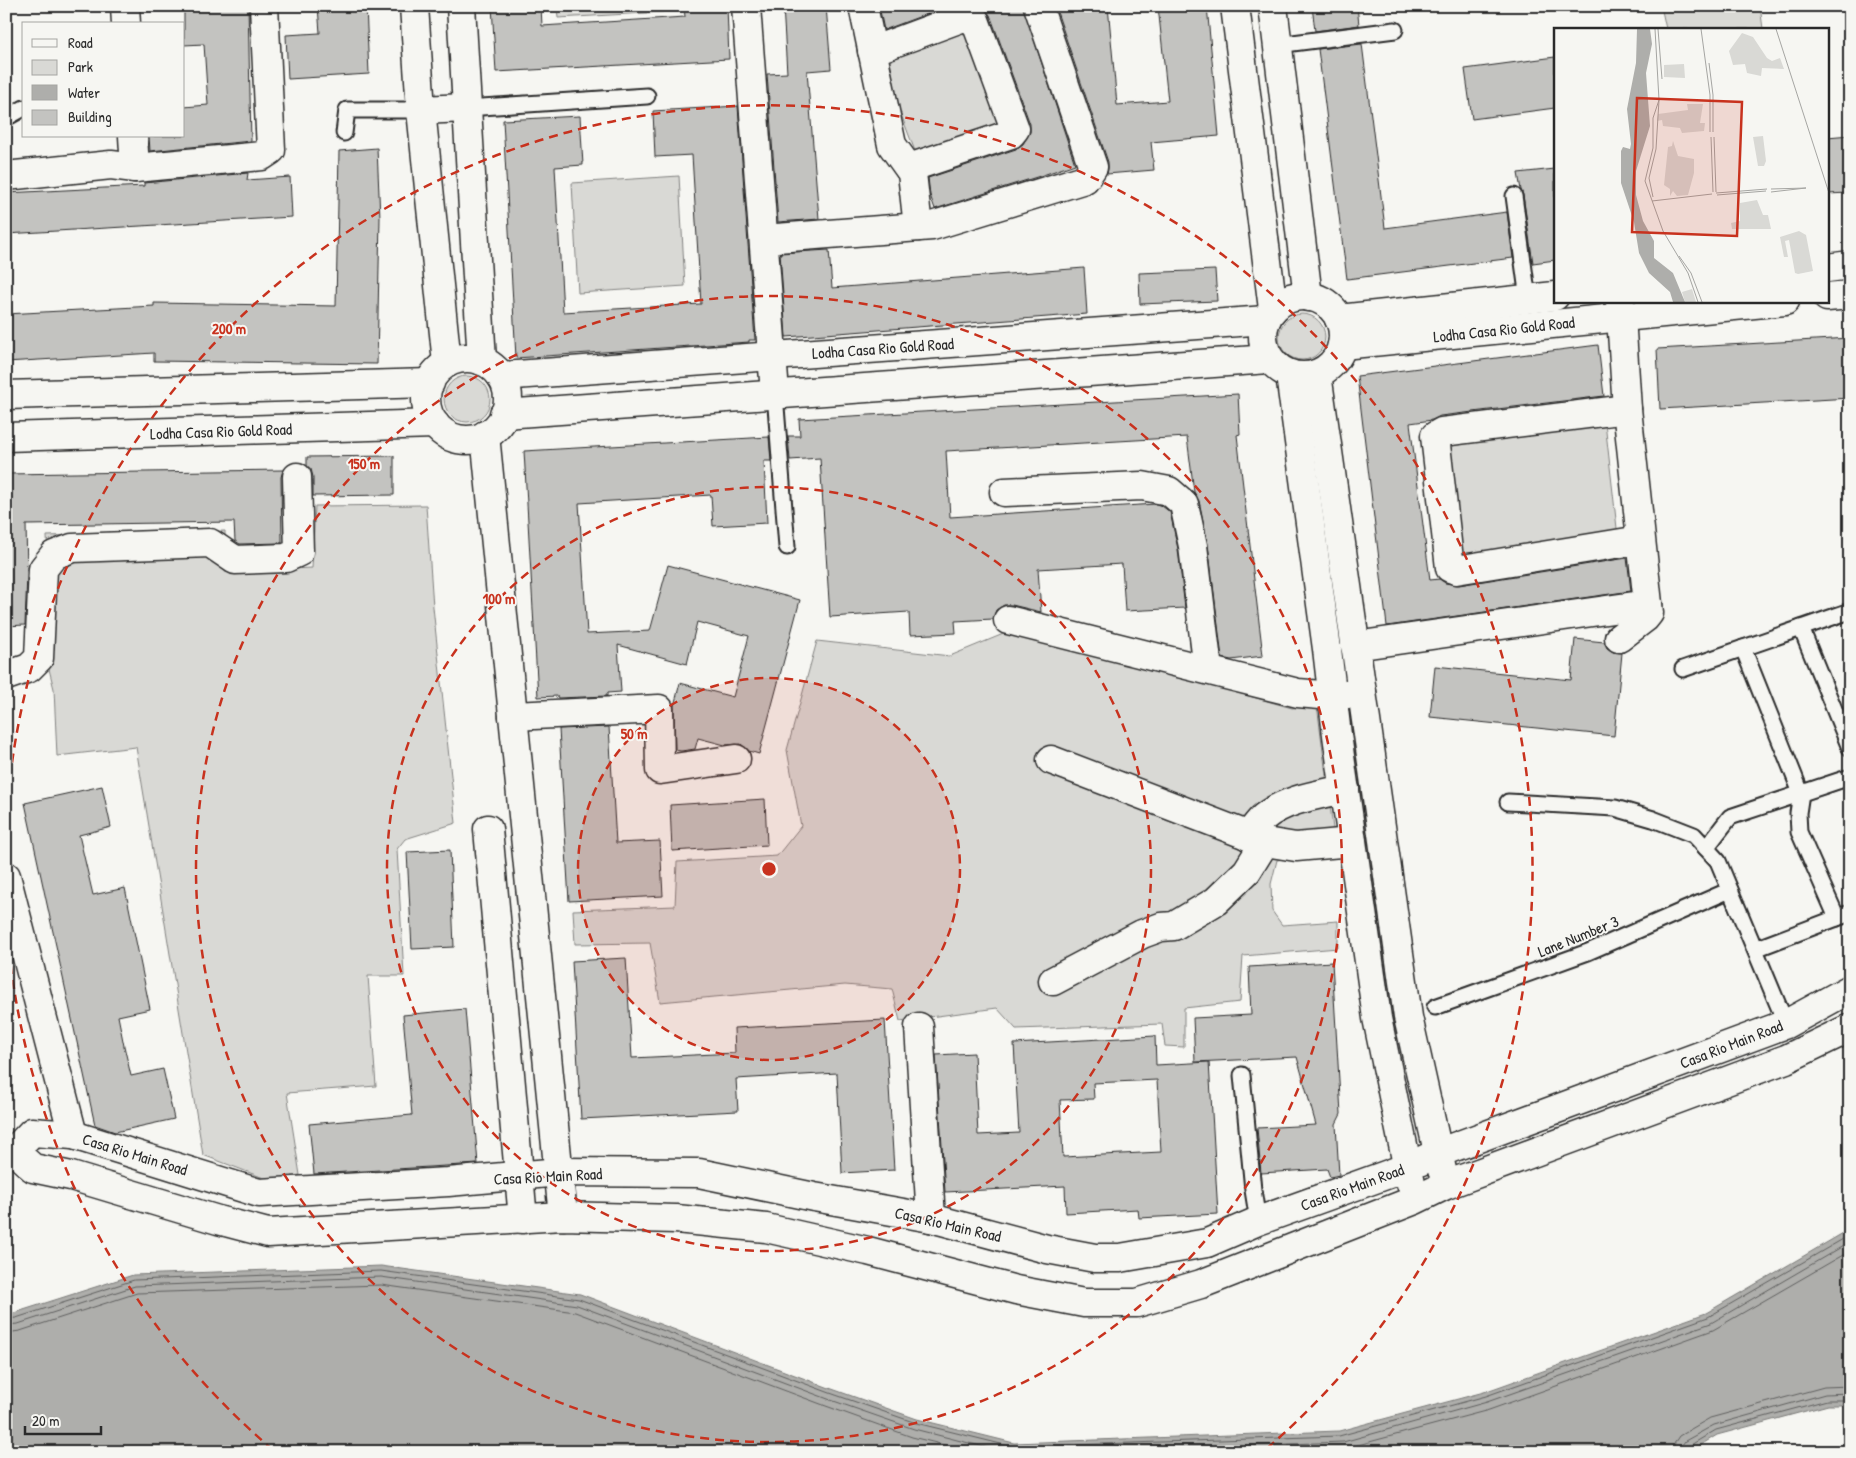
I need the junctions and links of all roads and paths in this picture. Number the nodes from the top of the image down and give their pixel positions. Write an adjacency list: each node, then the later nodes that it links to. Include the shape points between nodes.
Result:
1 (125, 6): 10 (street)
2 (264, 6): 21 (street, via 271,150 262,156)
3 (414, 6): 17 (street)
4 (461, 6): 15 (street)
5 (746, 6): 26 (street)
6 (864, 6): 13 (street)
7 (1038, 6): 25 (street, via 1093,167 1085,179 932,226)
8 (1235, 6): 35 (street)
9 (1273, 6): 12 (street)
10 (126, 22)
11 (1395, 30): 12 (lane)
12 (1277, 45): 30 (street)
13 (872, 51): 22 (street, via 892,144); 22 (street, via 969,15 975,20 1015,129 1011,134)
14 (647, 96): 15 (lane)
15 (466, 108): 17 (street); 39 (street)
16 (22, 109): 18 (lane)
17 (422, 110): 19 (lane, via 346,110); 40 (street)
18 (6, 118)
19 (344, 133)
20 (133, 138): 21 (street)
21 (135, 168): 23 (street, via 112,165)
22 (909, 168): 25 (street)
23 (6, 176)
24 (1514, 196): 32 (lane)
25 (918, 227): 26 (street)
26 (764, 239): 37 (street)
27 (1850, 265): 28 (street)
28 (1828, 268)
29 (1850, 295): 31 (street)
30 (1308, 296): 35 (street, Lodha Casa Rio Gold Road, via 1283,301); 36 (street, via 1321,300 1332,309)
31 (1828, 297)
32 (1542, 298): 36 (street, Lodha Casa Rio Gold Road)
33 (1764, 302): 34 (street, Lodha Casa Rio Gold Road)
34 (1620, 309): 36 (street, Lodha Casa Rio Gold Road); 44 (street)
35 (1270, 315): 37 (street, Lodha Casa Rio Gold Road); 38 (street, via 1263,333 1264,347)
36 (1341, 332): 41 (street, via 1337,358)
37 (772, 356): 39 (street, Lodha Casa Rio Gold Road); 42 (street)
38 (1280, 367): 41 (street, via 1303,377); 42 (street); 64 (street)
39 (491, 369): 40 (street, Lodha Casa Rio Gold Road, via 474,358 461,358); 45 (street, via 508,393)
40 (438, 373): 43 (street, Lodha Casa Rio Gold Road); 46 (street, via 427,393 427,407)
41 (1317, 374): 58 (street)
42 (776, 394): 45 (street); 52 (lane)
43 (6, 396)
44 (1627, 409): 51 (street); 51 (street, via 1442,432 1435,436 1450,568 1456,570)
45 (504, 414): 47 (street, via 493,431)
46 (435, 424): 47 (street, via 453,438 467,440); 48 (street, Lodha Casa Rio Gold Road)
47 (485, 435): 65 (street)
48 (6, 437)
49 (297, 477): 62 (street, via 299,552 286,558 235,560 210,543 72,548 54,555 43,569 38,658 29,668)
50 (1004, 492): 61 (street, via 1142,486 1169,491 1184,504)
51 (1640, 540): 53 (street)
52 (787, 547)
53 (1648, 604): 57 (street, via 1645,618); 58 (street)
54 (1850, 611): 56 (lane)
55 (1008, 620): 61 (street)
56 (1801, 628): 59 (lane); 68 (lane)
57 (1618, 638)
58 (1355, 646): 63 (street)
59 (1743, 648): 60 (lane); 73 (lane)
60 (1684, 669)
61 (1208, 670): 64 (street, via 1298,693)
62 (6, 676)
63 (1362, 692): 64 (street); 66 (street)
64 (1332, 696): 67 (street)
65 (513, 716): 69 (street, via 659,709 660,770); 96 (street)
66 (1367, 732): 67 (street); 83 (street)
67 (1337, 736): 72 (street)
68 (1850, 748)
69 (736, 759)
70 (1051, 760): 76 (street)
71 (1850, 776): 73 (lane)
72 (1345, 789): 76 (street, via 1281,806 1263,818); 77 (street)
73 (1801, 793): 78 (lane, via 1730,817); 81 (lane, via 1799,832)
74 (1508, 802): 78 (lane, via 1615,808 1694,835)
75 (488, 829): 97 (street)
76 (1256, 839): 77 (street, via 1296,847); 84 (street, via 1248,871 1216,901 1174,926 1142,934)
77 (1352, 842): 85 (street)
78 (1706, 848): 80 (lane, via 1718,861)
79 (7, 880): 92 (street)
80 (1730, 890): 82 (lane); 87 (lane, Lane Number 3, via 1588,952)
81 (1843, 916): 82 (lane)
82 (1755, 949): 88 (lane)
83 (1402, 980): 85 (street); 94 (street)
84 (1053, 982)
85 (1372, 984): 95 (street)
86 (1850, 989): 88 (street, Casa Rio Main Road)
87 (1435, 1007)
88 (1786, 1024): 94 (street, Casa Rio Main Road)
89 (918, 1027): 101 (street)
90 (1850, 1028): 98 (street, Casa Rio Main Road, via 1786,1059)
91 (1242, 1075): 103 (lane)
92 (73, 1135): 93 (street, Casa Rio Main Road, via 32,1132); 97 (street, Casa Rio Main Road, via 259,1193)
93 (10, 1151): 102 (street, Casa Rio Main Road, via 34,1168 268,1233)
94 (1438, 1153): 95 (street, Casa Rio Main Road); 98 (street)
95 (1408, 1167): 99 (street); 103 (street, Casa Rio Main Road)
96 (560, 1172): 97 (street, Casa Rio Main Road); 100 (street); 101 (street, Casa Rio Main Road, via 699,1173)
97 (519, 1176): 102 (street)
98 (1446, 1185): 99 (street, Casa Rio Main Road)
99 (1415, 1200): 100 (street, Casa Rio Main Road, via 1200,1284 1137,1303 1084,1303 1026,1292 766,1228 676,1219)
100 (563, 1216): 102 (street, Casa Rio Main Road)
101 (931, 1218): 103 (street, Casa Rio Main Road, via 1047,1249 1095,1258 1120,1258 1207,1243)
102 (523, 1219)
103 (1258, 1221)

